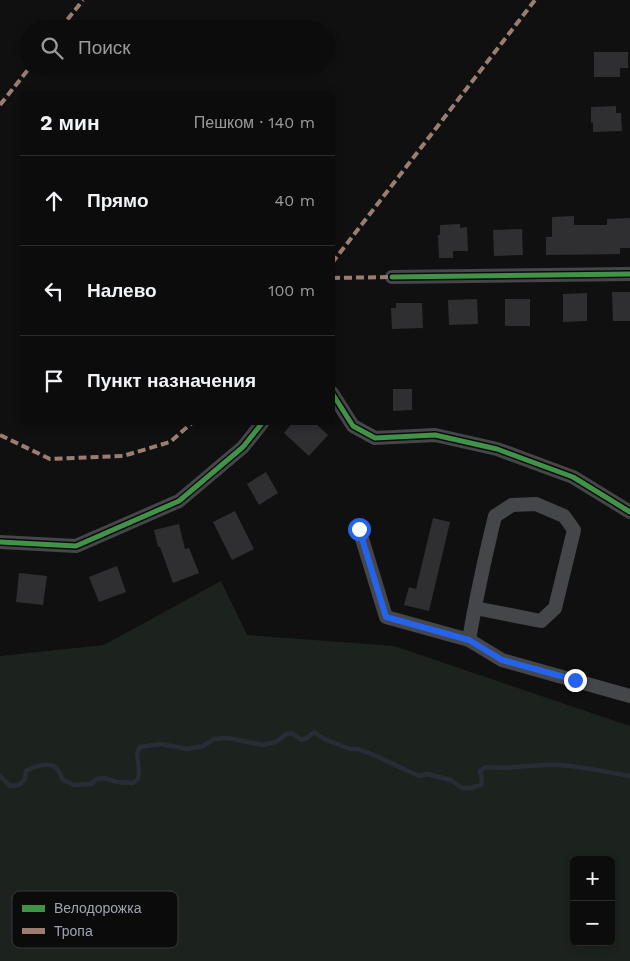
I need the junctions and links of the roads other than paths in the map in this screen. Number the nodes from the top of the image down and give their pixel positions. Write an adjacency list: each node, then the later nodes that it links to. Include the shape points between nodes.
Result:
1 (630, 274): 2 (street)
2 (392, 277)
3 (335, 398): 5 (street, via 353,426 375,438 434,435 498,449 573,477)
4 (261, 425): 7 (street, via 243,448 179,501 76,546)
5 (630, 512)
6 (359, 529): 9 (street, via 386,617)
7 (0, 542)
8 (475, 608): 8 (street, via 495,516 512,505 536,504 564,516 574,530 555,608 541,621); 9 (street)
9 (469, 640): 10 (street, via 502,660)
10 (630, 696)

